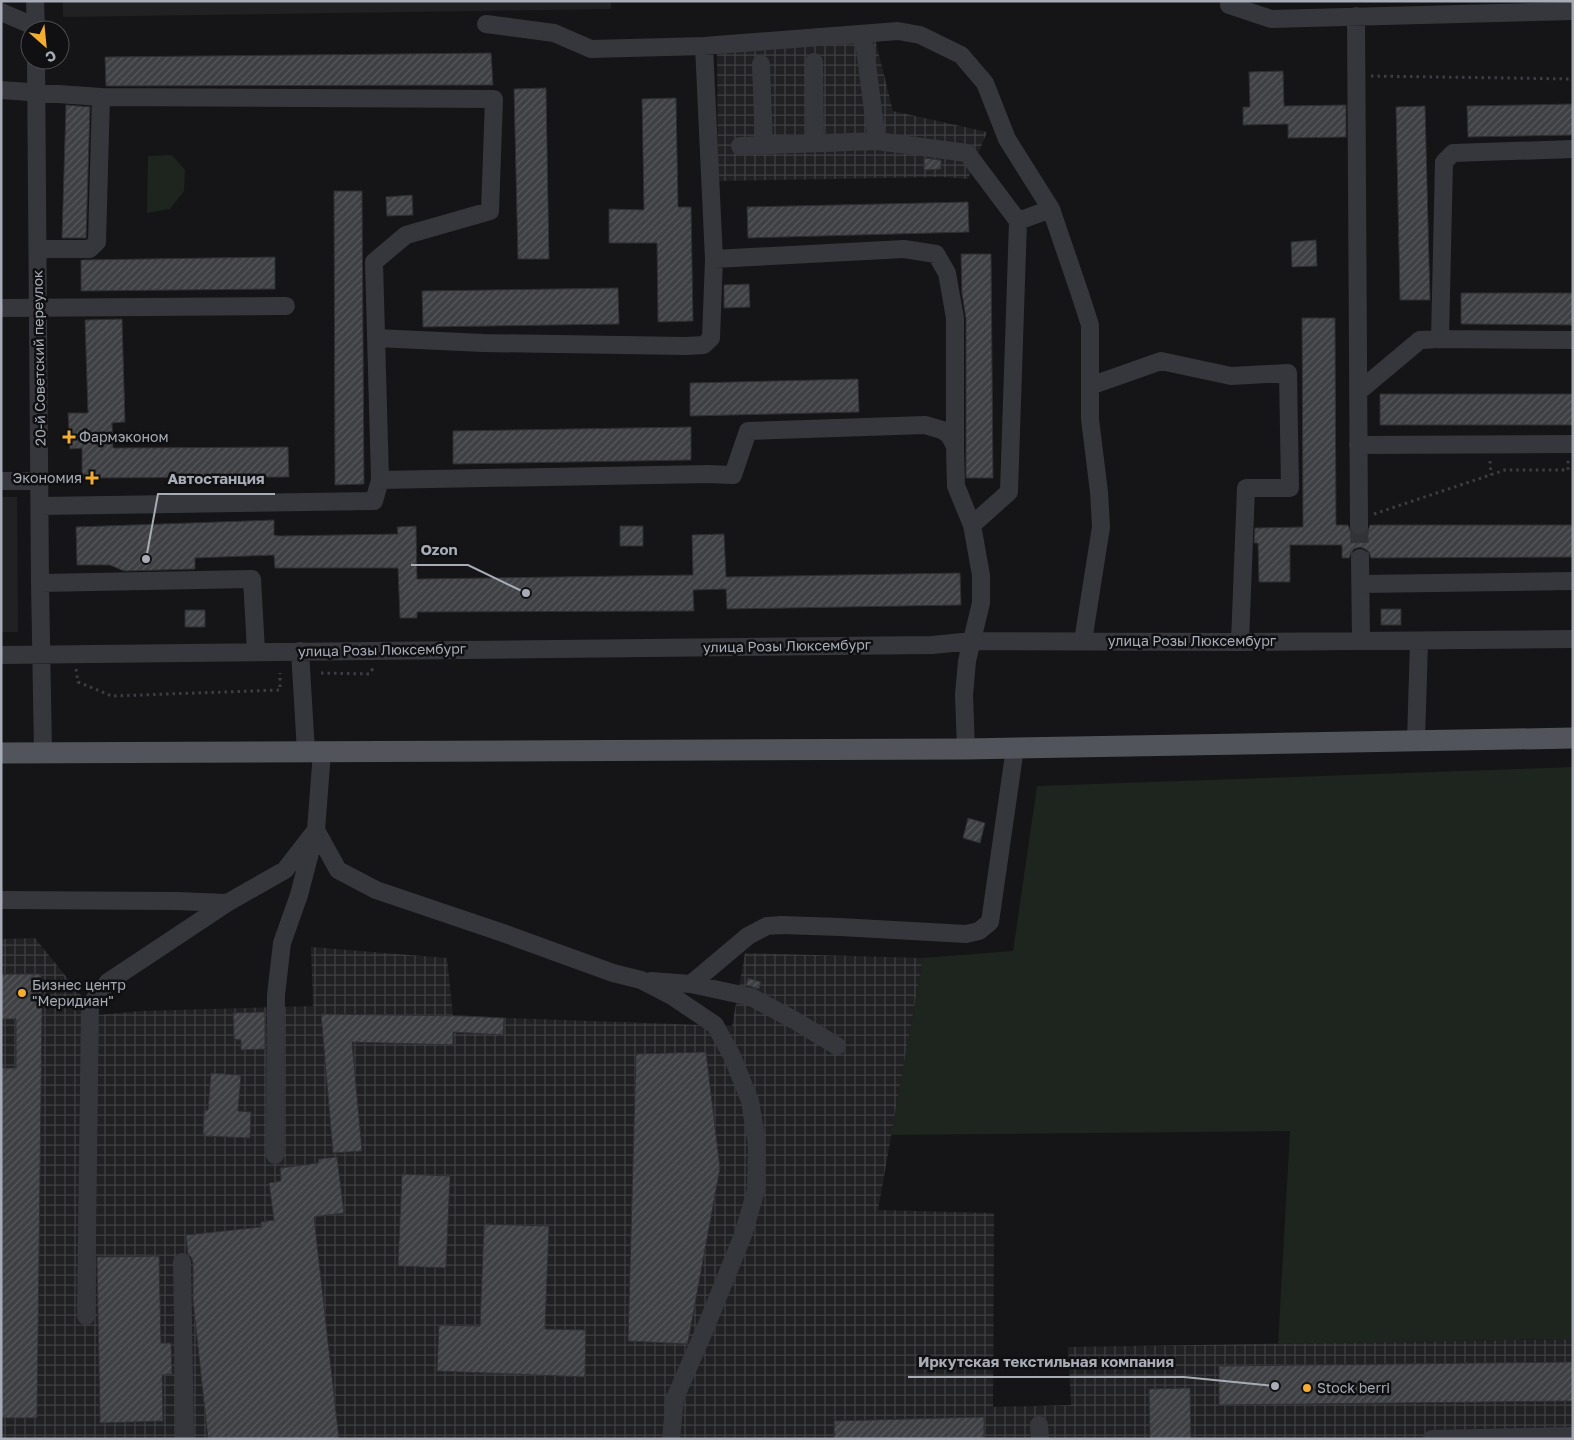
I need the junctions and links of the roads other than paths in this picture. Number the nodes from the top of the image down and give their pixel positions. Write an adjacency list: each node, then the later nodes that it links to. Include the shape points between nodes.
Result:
1 (35, 1): 6 (street)
2 (1229, 5): 5 (street, via 1271,18)
3 (1573, 11): 5 (street)
4 (1, 12): 7 (street)
5 (1356, 16): 33 (street)
6 (36, 20)
7 (20, 21)
8 (486, 24): 10 (street, via 554,33 591,49)
9 (862, 34): 10 (street); 17 (street); 22 (street, via 898,31 920,35 961,55 985,83 1007,139)
10 (704, 46): 25 (street)
11 (814, 62): 18 (street)
12 (760, 64): 19 (street)
13 (36, 70): 15 (street, 20-й Советский переулок)
14 (1, 90): 15 (street)
15 (37, 92): 16 (street); 24 (street, 20-й Советский переулок)
16 (101, 96): 24 (street, via 97,242 90,250); 29 (street, via 494,99 490,211 406,235 374,262)
17 (877, 140): 18 (street); 23 (street, via 967,153)
18 (815, 144): 19 (street)
19 (764, 145): 20 (street)
20 (740, 146)
21 (1573, 149): 30 (street, via 1453,153 1444,162)
22 (1051, 209): 23 (street); 32 (street, via 1090,325)
23 (1018, 221): 42 (street, via 1008,492)
24 (38, 249): 27 (street, 20-й Советский переулок)
25 (714, 258): 29 (street, via 711,338 704,345 492,343); 36 (street, via 904,248 936,254 947,273 955,318)
26 (286, 306): 27 (street)
27 (38, 307): 28 (street); 39 (street, 20-й Советский переулок)
28 (1, 308)
29 (376, 338): 37 (street)
30 (1440, 339): 31 (street); 33 (street, via 1420,340)
31 (1573, 340)
32 (1090, 386): 48 (street, via 1100,527); 52 (street, via 1161,361 1231,376 1288,373 1290,488 1246,488)
33 (1358, 392): 35 (street)
34 (1573, 444): 35 (street)
35 (1358, 445): 41 (street)
36 (955, 446): 37 (street, via 942,430 925,425 748,431 733,475); 42 (street, via 956,486)
37 (380, 480): 40 (street, via 374,501)
38 (1, 481): 39 (street)
39 (40, 481): 40 (street, 20-й Советский переулок)
40 (40, 506): 45 (street, 20-й Советский переулок)
41 (1358, 522)
42 (972, 525): 51 (street, via 982,575)
43 (1360, 558): 46 (street)
44 (1573, 581): 46 (street)
45 (40, 583): 54 (street, via 252,580); 56 (street, 20-й Советский переулок)
46 (1361, 584): 49 (street)
47 (1573, 639): 50 (street, улица Розы Люксембург)
48 (1083, 641): 51 (street, улица Розы Люксембург); 52 (street, улица Розы Люксембург)
49 (1361, 641): 50 (street, улица Розы Люксембург); 52 (street, улица Розы Люксембург)
50 (1419, 641): 58 (street)
51 (973, 642): 53 (street, улица Розы Люксембург); 60 (street, via 967,661 964,695)
52 (1240, 642)
53 (300, 651): 54 (street, улица Розы Люксембург); 62 (street)
54 (256, 652): 56 (street, улица Розы Люксембург)
55 (1, 655): 56 (street, улица Розы Люксембург)
56 (42, 655): 61 (street, 20-й Советский переулок)
57 (1573, 738): 58 (main road)
58 (1416, 741): 59 (main road)
59 (1015, 748): 60 (main road); 68 (street, via 990,922 979,931 966,934 840,926 768,926 748,936)
60 (966, 749): 62 (main road)
61 (43, 752): 62 (main road); 63 (main road)
62 (314, 752): 64 (street)
63 (1, 753)
64 (316, 830): 66 (street, via 285,870); 67 (street, via 338,870 376,890); 70 (street, via 282,943 276,994)
65 (1, 900): 66 (street)
66 (227, 903): 72 (street, via 108,982 90,1005)
67 (641, 980): 68 (street); 75 (street, via 672,996 714,1025 732,1056 750,1101 757,1144 756,1190 743,1235 675,1398)
68 (691, 984): 69 (street, via 751,997)
69 (837, 1046)
70 (276, 1155)
71 (182, 1262): 74 (street)
72 (86, 1316)
73 (1573, 1436): 76 (street)
74 (185, 1439)
75 (671, 1439)
76 (1432, 1439)

